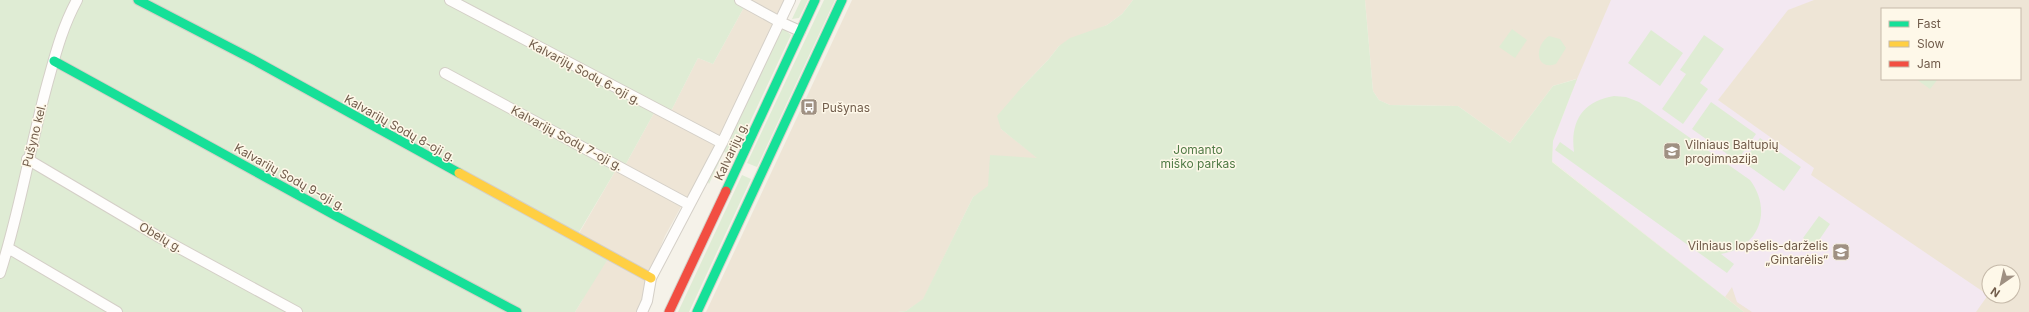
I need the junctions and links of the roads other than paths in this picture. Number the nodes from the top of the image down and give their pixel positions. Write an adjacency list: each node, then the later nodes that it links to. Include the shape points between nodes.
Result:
1 (77, 0): 10 (street, Pušyno kel., via 61,31)
2 (138, 0): 17 (street, Kalvarijų Sodų 8-oji g., via 259,63)
3 (450, 0): 12 (street, Kalvarijų Sodų 6-oji g.)
4 (740, 0): 8 (street)
5 (790, 0): 8 (street)
6 (815, 0): 9 (street, Kalvarijų g.)
7 (842, 0): 23 (street)
8 (780, 22): 9 (street); 12 (street)
9 (800, 31): 22 (street, Kalvarijų g.)
10 (54, 61): 13 (street, Pušyno kel.); 20 (street, Kalvarijų Sodų 9-oji g.)
11 (445, 73): 14 (street, Kalvarijų Sodų 7-oji g.)
12 (722, 143): 14 (street)
13 (28, 159): 15 (street, Pušyno kel.); 19 (street, Obelų g., via 159,237)
14 (688, 204): 17 (street)
15 (8, 248): 16 (street, Pušyno kel.); 18 (street)
16 (0, 273)
17 (651, 278): 21 (street, via 647,301)
18 (118, 312)
19 (297, 312)
20 (517, 312)
21 (642, 312)
22 (669, 312)
23 (697, 312)

